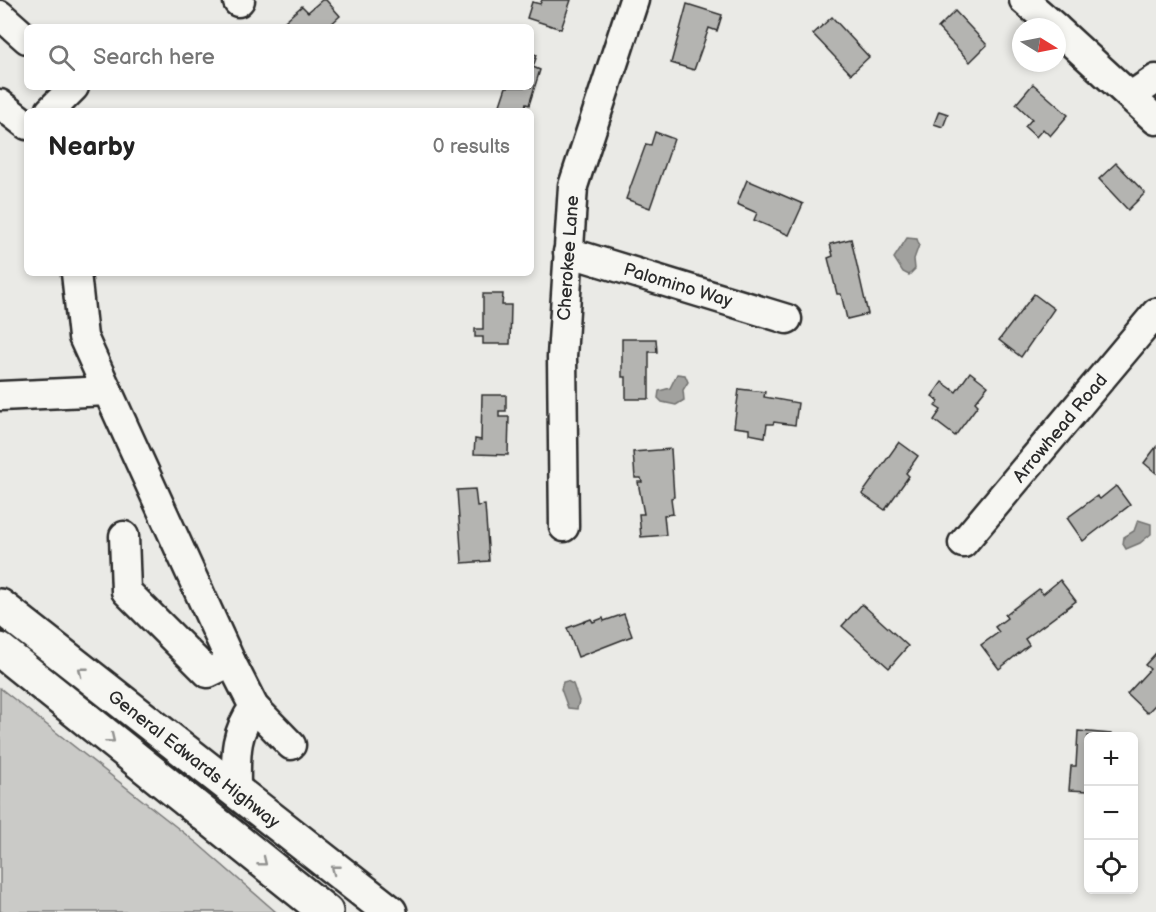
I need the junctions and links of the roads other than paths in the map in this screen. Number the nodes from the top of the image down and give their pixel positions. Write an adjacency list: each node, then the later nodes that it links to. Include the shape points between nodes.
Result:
1 (634, 0): 14 (street, Cherokee Lane, via 573,186)
2 (1024, 0): 4 (street)
3 (0, 15): 5 (street)
4 (1045, 18)
5 (24, 36)
6 (1066, 37): 9 (street)
7 (1156, 79): 9 (street)
8 (71, 90): 11 (street)
9 (1131, 96): 12 (street)
10 (0, 104): 13 (street)
11 (53, 108)
12 (1156, 120)
13 (24, 123)
14 (568, 252): 17 (street, Palomino Way); 20 (street, Cherokee Lane, via 562,357)
15 (76, 276): 18 (street, via 83,337)
16 (1156, 313): 22 (street, Arrowhead Road)
17 (787, 319)
18 (108, 391): 19 (street); 25 (street)
19 (0, 396)
20 (564, 527)
21 (124, 536): 25 (street, via 126,591 208,673)
22 (963, 543)
23 (0, 606): 28 (main road, General Edwards Highway, one-way to 23)
24 (0, 650): 29 (main road, General Edwards Highway, one-way to 29)
25 (231, 662): 26 (street)
26 (254, 707): 27 (street); 28 (street, via 236,740)
27 (291, 745)
28 (236, 792): 30 (main road, General Edwards Highway, one-way to 28)
29 (326, 912)
30 (390, 912)

